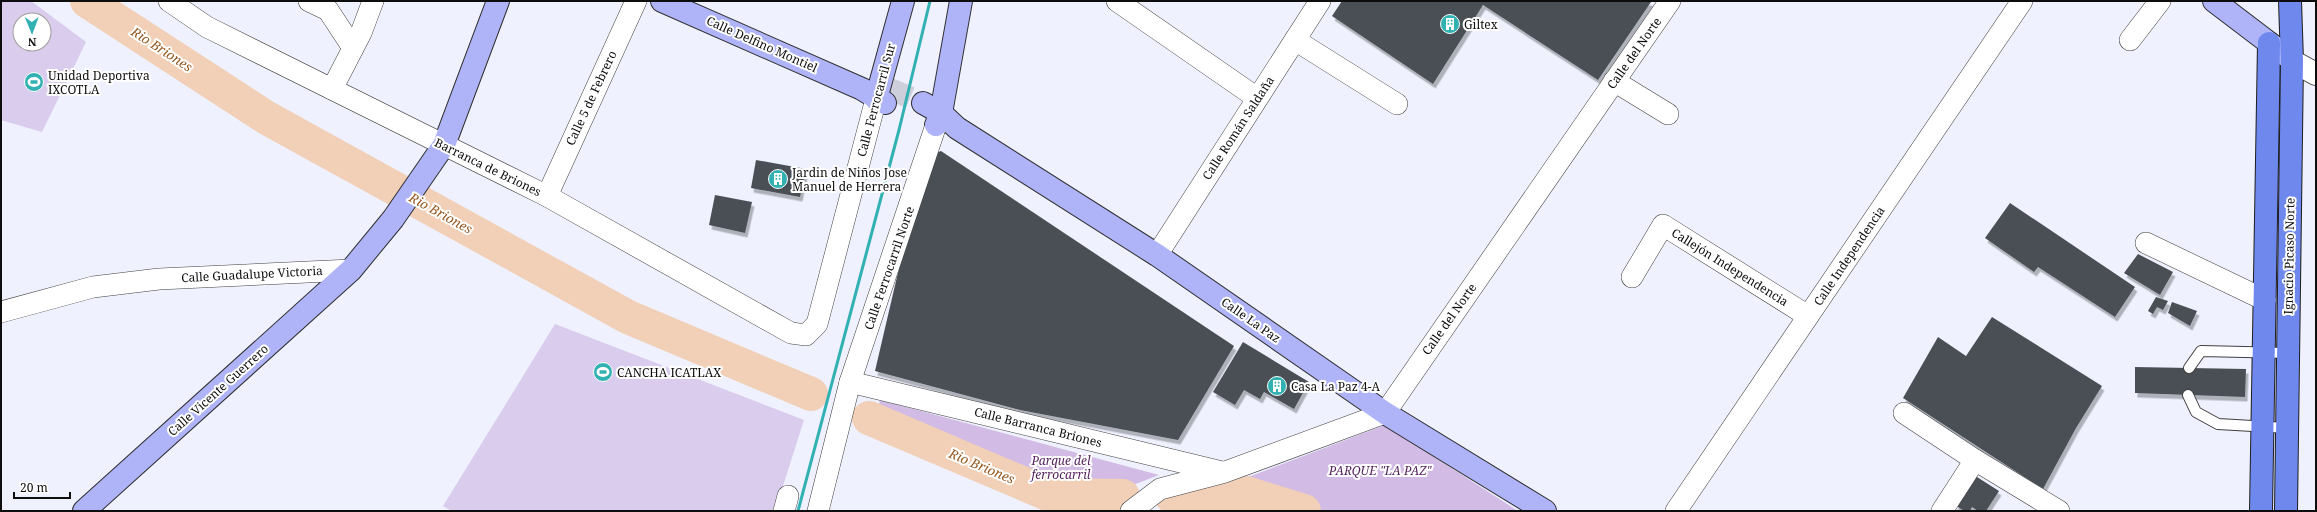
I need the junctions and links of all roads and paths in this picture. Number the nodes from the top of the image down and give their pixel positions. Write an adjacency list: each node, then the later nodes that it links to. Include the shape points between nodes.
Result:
1 (169, 1): 23 (street, Barranca de Briones, via 207,27)
2 (309, 1): 19 (street, via 328,10)
3 (373, 1): 19 (street)
4 (498, 1): 29 (main road)
5 (636, 1): 30 (street, Calle 5 de Febrero)
6 (662, 1): 24 (main road, Calle Delfino Montiel)
7 (903, 1): 24 (main road, Calle Ferrocarril Sur)
8 (961, 1): 28 (main road, Calle Ferrocarril Norte)
9 (1116, 1): 25 (street)
10 (1320, 1): 16 (street, Calle Román Saldaña)
11 (1670, 1): 22 (street, Calle del Norte)
12 (2022, 1): 37 (street, Calle Independencia)
13 (2160, 1): 17 (street)
14 (2214, 1): 18 (main road)
15 (2290, 1): 20 (main road, Ignacio Picaso Norte)
16 (1295, 40): 25 (street, Calle Román Saldaña); 26 (street)
17 (2130, 40)
18 (2269, 43): 20 (main road); 35 (main road, Ignacio Picaso Norte)
19 (353, 48): 23 (street)
20 (2292, 61): 21 (street); 40 (main road, Ignacio Picaso Norte)
21 (2316, 74)
22 (1614, 81): 27 (street); 44 (street, Calle del Norte)
23 (332, 89): 29 (street, Barranca de Briones)
24 (879, 94): 38 (street, Calle Ferrocarril Sur, via 816,324)
25 (1258, 98): 32 (street, Calle Román Saldaña)
26 (1397, 104)
27 (1668, 114)
28 (935, 117): 32 (main road, Calle La Paz); 42 (street, Calle Ferrocarril Norte)
29 (444, 145): 30 (street, Barranca de Briones); 33 (main road, via 393,219)
30 (547, 196): 38 (street, Barranca de Briones, via 791,333)
31 (2146, 243): 35 (street)
32 (1157, 255): 44 (main road, Calle La Paz)
33 (351, 270): 36 (street, Calle Guadalupe Victoria, via 159,279 92,287); 50 (main road, Calle Vicente Guerrero)
34 (1632, 277): 37 (street, Callejón Independencia, via 1663,225)
35 (2264, 300): 39 (main road, Ignacio Picaso Norte)
36 (1, 312)
37 (1808, 316): 54 (street, Calle Independencia)
38 (806, 335)
39 (2264, 352): 40 (lane); 41 (lane, via 2201,351); 46 (main road, Ignacio Picaso Norte)
40 (2288, 353): 47 (main road, Ignacio Picaso Norte)
41 (2189, 368)
42 (850, 382): 49 (street, Calle Barranca Briones); 51 (street, Calle Ferrocarril Norte)
43 (2188, 395): 46 (lane, via 2196,412 2218,424)
44 (1385, 413): 49 (street); 53 (main road, Calle La Paz)
45 (1904, 413): 48 (street)
46 (2262, 427): 47 (lane); 57 (main road, Ignacio Picaso Norte)
47 (2287, 428): 58 (main road, Ignacio Picaso Norte)
48 (1975, 460): 55 (street); 56 (street)
49 (1225, 472): 52 (street, via 1160,489)
50 (84, 511)
51 (818, 511)
52 (1131, 511)
53 (1545, 511)
54 (1676, 511)
55 (1942, 511)
56 (2059, 511)
57 (2261, 511)
58 (2286, 511)

